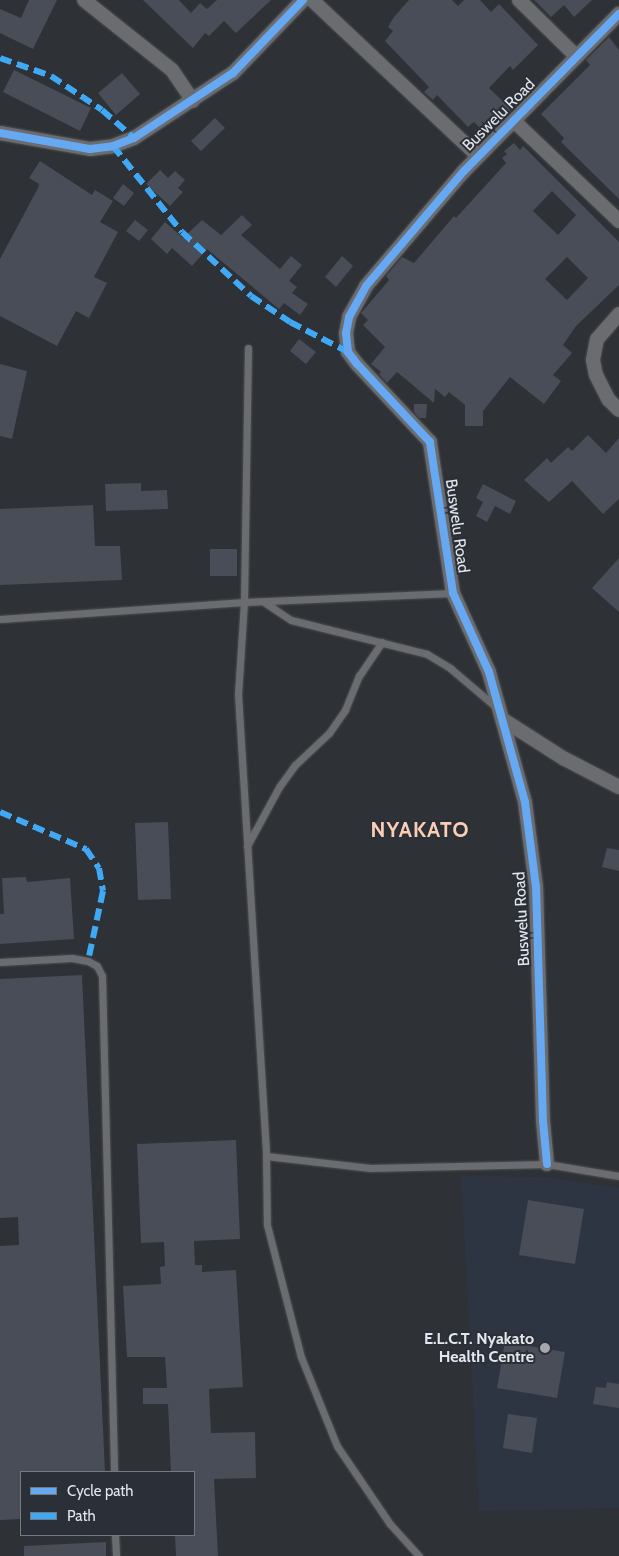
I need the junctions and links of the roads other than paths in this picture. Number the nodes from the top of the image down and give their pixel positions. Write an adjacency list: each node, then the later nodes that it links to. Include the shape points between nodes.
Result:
1 (84, 0): 7 (street, via 166,65)
2 (303, 0): 7 (street, via 233,73)
3 (312, 0): 10 (street)
4 (519, 0): 6 (street)
5 (617, 22): 6 (street, Buswelu Road)
6 (578, 56): 8 (street, Buswelu Road)
7 (193, 101): 9 (street, via 134,138 113,146 90,149)
8 (515, 122): 10 (street, Buswelu Road); 11 (street)
9 (0, 133)
10 (478, 156): 15 (street, Buswelu Road, via 366,286 349,318 346,332 348,352 357,364 430,442)
11 (619, 221)
12 (619, 314): 14 (street, via 597,339 593,360 600,384)
13 (248, 348): 16 (lane)
14 (619, 410)
15 (453, 592): 17 (lane); 20 (street, Buswelu Road, via 489,672)
16 (244, 602): 17 (lane); 18 (lane); 22 (lane, via 238,694)
17 (264, 602): 19 (lane, via 291,620)
18 (0, 620)
19 (382, 642): 20 (lane, via 427,654 450,668); 22 (lane, via 359,676 345,710 329,733 295,766 279,787)
20 (504, 717): 21 (street, via 563,758); 25 (street, Buswelu Road, via 525,802 536,887)
21 (619, 788)
22 (247, 848): 24 (lane)
23 (0, 962): 27 (lane, via 72,958 97,966 102,976)
24 (266, 1156): 25 (lane, via 370,1168); 30 (lane, via 267,1225 301,1357 338,1446 390,1524)
25 (547, 1164): 26 (lane)
26 (619, 1176)
27 (114, 1471)
28 (115, 1536): 29 (lane)
29 (116, 1555)
30 (419, 1556)

